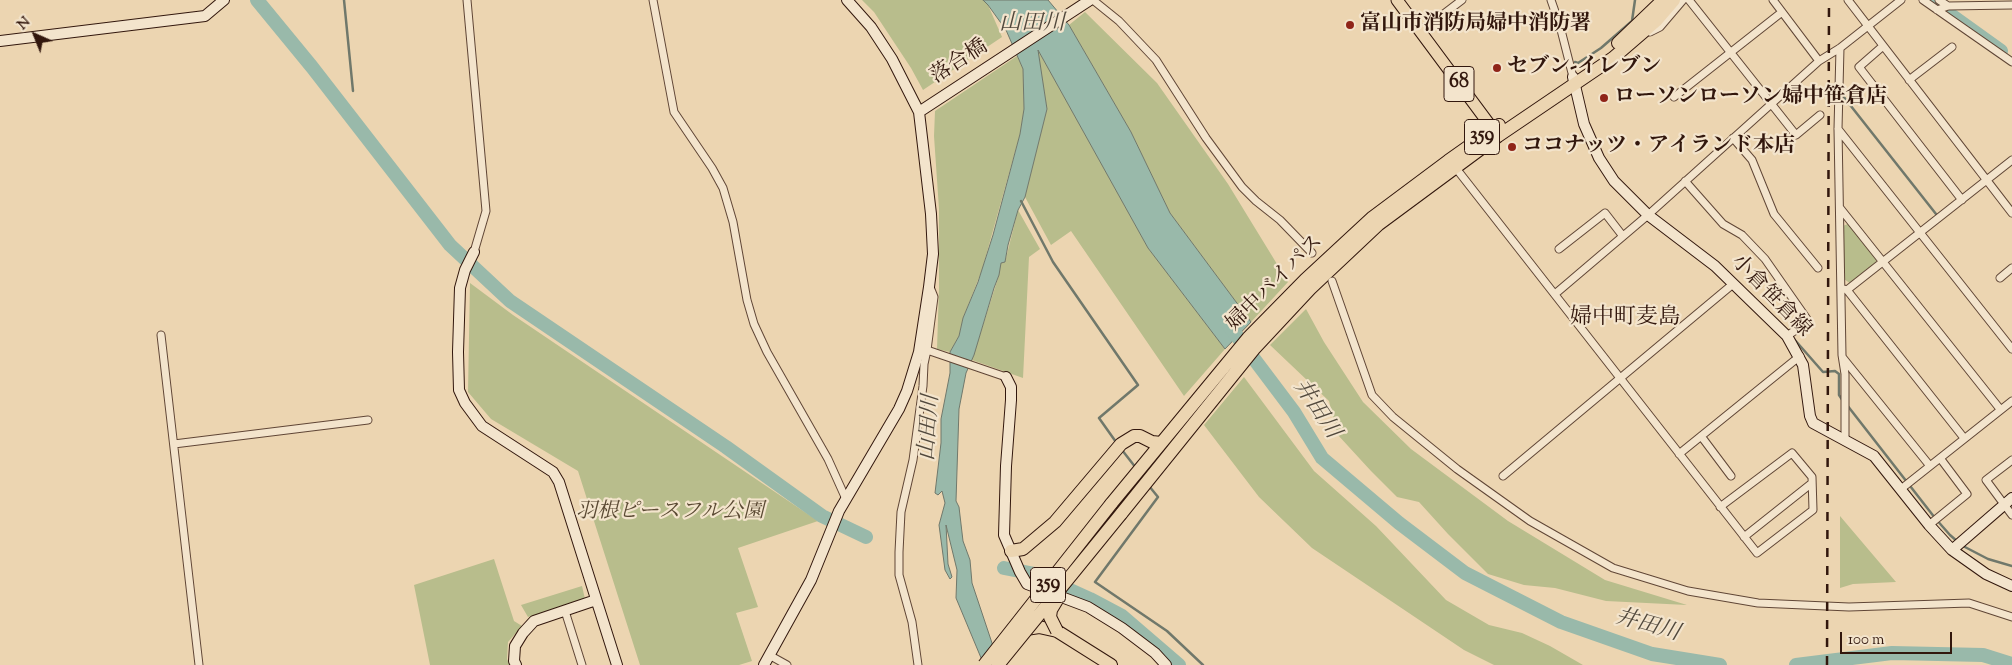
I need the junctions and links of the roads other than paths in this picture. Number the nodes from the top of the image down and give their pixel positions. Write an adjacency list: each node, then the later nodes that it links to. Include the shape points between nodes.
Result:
1 (224, 0): 26 (street, via 206,16)
2 (467, 0): 53 (street, via 486,210)
3 (653, 0): 90 (street, via 674,112 723,188 754,324 828,459)
4 (847, 0): 37 (street, via 871,27)
5 (1091, 0): 37 (street, 落合橋); 54 (street, via 1119,21 1156,60 1242,187)
6 (1397, 0): 24 (main road, 68)
7 (1462, 0): 24 (street)
8 (1551, 0): 34 (street)
9 (1654, 0): 25 (street)
10 (1663, 0): 25 (highway, 婦中バイパス / 359)
11 (1674, 0): 25 (highway, 婦中バイパス / 359, via 1656,21)
12 (1683, 0): 25 (street, via 1660,27)
13 (1689, 0): 30 (street)
14 (1773, 0): 22 (street)
15 (1848, 0): 23 (street)
16 (1901, 0): 23 (street)
17 (1923, 0): 21 (street)
18 (1940, 0): 20 (street)
19 (2007, 3): 20 (street)
20 (1948, 6): 21 (street)
21 (1937, 10): 32 (street)
22 (1782, 12): 30 (street); 31 (street)
23 (1868, 27): 27 (street); 29 (street)
24 (1420, 32): 40 (main road, 68)
25 (1632, 37): 34 (highway, 婦中バイパス / 359)
26 (0, 40)
27 (1883, 46): 33 (street); 46 (street, via 1859,67)
28 (1952, 47): 33 (street)
29 (1840, 48): 31 (street); 39 (street)
30 (1731, 52): 35 (street); 36 (street)
31 (1819, 61): 36 (street)
32 (2012, 62)
33 (1909, 80): 44 (street)
34 (1574, 81): 40 (highway, 婦中バイパス / 359); 49 (street, 小倉笹倉線, via 1584,124 1599,158 1614,181)
35 (1674, 97)
36 (1771, 103): 38 (street, via 1796,135); 41 (street)
37 (923, 109): 62 (street, via 933,254)
38 (1820, 115)
39 (1838, 129): 47 (street); 50 (street)
40 (1496, 132): 43 (highway, 婦中バイパス / 359); 60 (highway, 婦中バイパス / 359, via 1448,161 1373,217)
41 (1733, 138): 45 (street); 56 (street, via 1752,160 1774,214)
42 (2012, 160): 44 (street)
43 (1455, 167): 60 (highway, 婦中バイパス / 359, via 1379,224); 64 (street)
44 (1986, 180): 46 (street); 48 (street)
45 (1685, 181): 49 (street); 66 (street, via 1723,224 1742,235 1765,259 1807,319)
46 (1962, 200): 50 (street)
47 (1840, 208): 55 (street); 63 (street)
48 (2012, 213)
49 (1648, 215): 51 (street); 61 (street, 小倉笹倉線, via 1715,266)
50 (1920, 232): 55 (street); 67 (street)
51 (1622, 235): 52 (street, via 1605,213); 64 (street)
52 (1559, 249)
53 (474, 252): 101 (street, via 460,288 459,390 482,426 552,472 559,482)
54 (1312, 253)
55 (1884, 262): 63 (street); 74 (street)
56 (1818, 268)
57 (2012, 268): 58 (street)
58 (2000, 278)
59 (1332, 281): 103 (street, via 1372,395 1393,417 1457,470 1530,521 1613,568 1688,590 1758,603 1849,607 1969,603)
60 (1308, 284): 79 (highway, 婦中バイパス / 359, via 1248,338); 99 (highway, 婦中バイパス / 359, bridge)
61 (1733, 284): 66 (street, 小倉笹倉線); 72 (street)
62 (929, 287): 68 (street, via 934,297); 90 (street, via 919,352 907,391)
63 (1844, 290): 69 (street); 78 (street)
64 (1555, 294): 72 (street)
65 (161, 335): 80 (street)
66 (1787, 336): 70 (street, 小倉笹倉線)
67 (2012, 349)
68 (929, 351): 71 (street); 114 (street, via 924,364 913,460 901,512 899,552 899,575 912,622)
69 (1842, 355): 77 (street); 85 (street)
70 (1800, 356): 76 (street); 77 (street, 小倉笹倉線, via 1813,423)
71 (1006, 377): 98 (street, via 1011,388 1011,400 1003,518 1004,535)
72 (1620, 377): 82 (street); 86 (street)
73 (2012, 400): 74 (street)
74 (2000, 410): 78 (street)
75 (368, 420): 80 (street)
76 (1701, 436): 82 (street); 87 (street)
77 (1845, 438): 89 (street, 小倉笹倉線, via 1874,456)
78 (1964, 438): 83 (street)
79 (1161, 443): 81 (highway, via 1134,436); 92 (highway, 婦中バイパス / 359)
80 (174, 444): 108 (street)
81 (1121, 444): 92 (highway, via 1140,443 1144,454); 98 (highway, via 1055,522)
82 (1679, 454): 93 (street)
83 (1940, 458): 85 (street); 95 (street, via 1967,494)
84 (2012, 460): 91 (street, via 1986,480)
85 (1930, 466): 89 (street)
86 (1503, 476)
87 (1731, 476)
88 (1812, 483): 93 (street, via 1812,477 1792,453); 96 (street); 96 (street, via 1813,510 1757,553)
89 (1902, 489): 95 (street, 小倉笹倉線)
90 (846, 499): 106 (street, via 811,580)
91 (2008, 501): 94 (street); 97 (street)
92 (1111, 504): 115 (highway, 婦中バイパス / 359, bridge)
93 (1720, 507): 96 (street)
94 (2012, 515)
95 (1929, 526): 97 (street, 小倉笹倉線)
96 (1744, 537)
97 (1952, 550): 100 (street, 小倉笹倉線, via 1986,574)
98 (1013, 555): 117 (street, via 1027,584 1088,607 1122,628)
99 (1087, 556): 104 (highway, 婦中バイパス / 359, bridge); 105 (highway, bridge, via 1051,610 1050,617)
100 (2012, 586)
101 (596, 600): 102 (street); 111 (street)
102 (565, 611): 109 (street, via 534,621 529,626 516,646); 110 (street)
103 (2012, 617)
104 (1026, 629): 105 (highway, via 1039,627); 116 (highway, 婦中バイパス / 359, bridge)
105 (1057, 632): 107 (highway)
106 (769, 655): 112 (street); 113 (street)
107 (1106, 662)
108 (199, 665)
109 (516, 665)
110 (582, 665)
111 (617, 665)
112 (764, 665)
113 (787, 665)
114 (918, 665)
115 (984, 665)
116 (998, 665)
117 (1166, 665)

